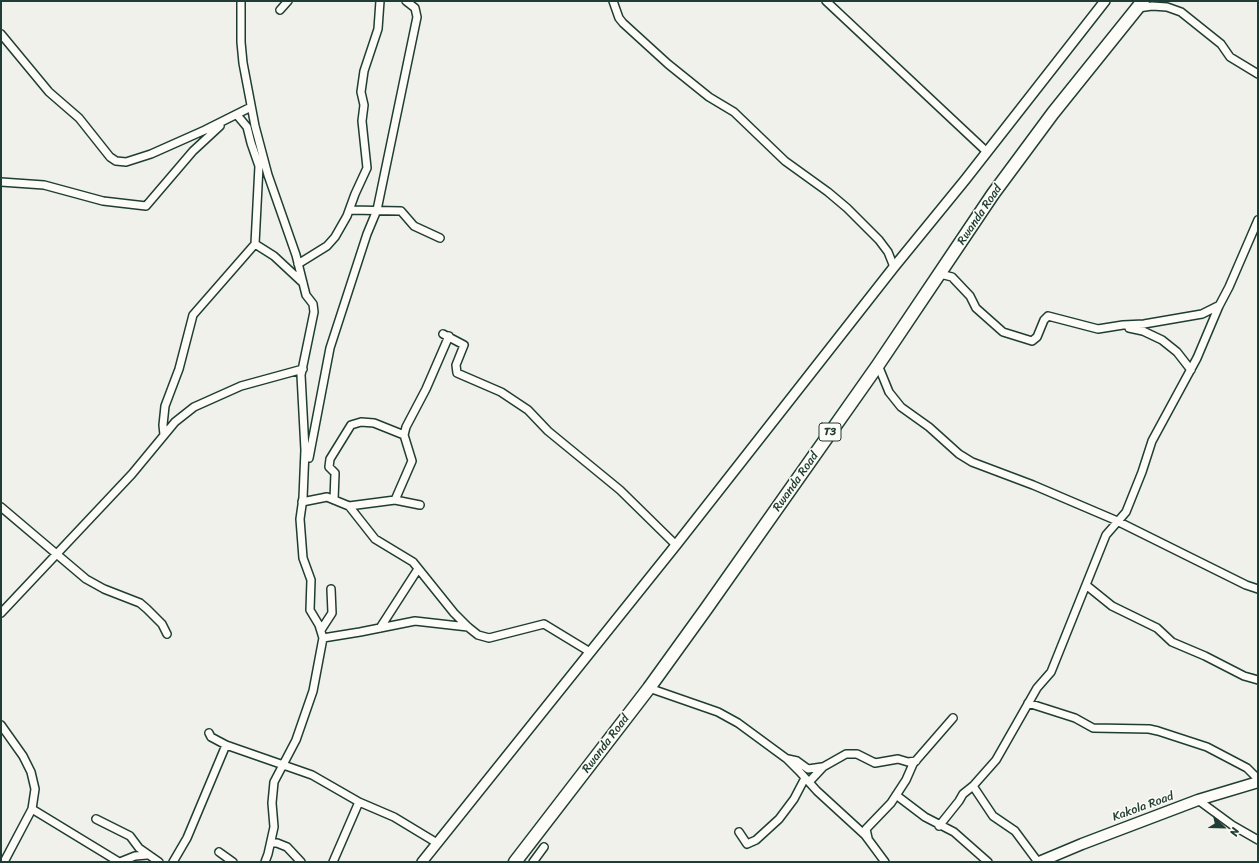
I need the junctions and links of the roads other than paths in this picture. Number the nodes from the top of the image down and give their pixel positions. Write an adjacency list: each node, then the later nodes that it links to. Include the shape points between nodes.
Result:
1 (241, 1): 12 (street, via 241,42)
2 (288, 1): 9 (street)
3 (380, 1): 17 (street, via 378,29 364,71 361,92 368,168)
4 (406, 1): 18 (street, via 415,8 417,17)
5 (613, 1): 23 (street, via 623,23 668,64 709,97 734,112 785,161 847,208 879,240 888,252)
6 (826, 1): 15 (street)
7 (1105, 1): 15 (street)
8 (1140, 5): 11 (street, via 1167,7 1181,12 1222,44 1230,57); 24 (highway, Rwanda Road / T3, via 1027,148)
9 (280, 10)
10 (1, 34): 14 (street, via 49,92 80,120 116,161 137,160)
11 (1258, 74)
12 (251, 107): 13 (street); 22 (street, via 266,168)
13 (237, 115): 14 (street); 21 (street, via 247,127 259,166)
14 (226, 120): 16 (street, via 193,151 146,206 103,201 44,185)
15 (987, 152): 23 (street)
16 (1, 182)
17 (350, 210): 18 (street); 22 (street, via 327,246)
18 (377, 210): 20 (street, via 401,211 414,226); 33 (street, via 330,348)
19 (1258, 220): 26 (street)
20 (440, 238)
21 (255, 244): 25 (street, via 274,256); 31 (street, via 193,315 179,369 165,406)
22 (298, 264): 25 (street)
23 (894, 267): 40 (street)
24 (940, 274): 27 (street, via 952,277 970,296 976,308 1005,334 1034,341 1044,320 1050,316 1090,329); 28 (highway, Rwanda Road / T3)
25 (304, 285): 29 (street, via 306,295 313,304 314,316)
26 (1219, 306): 27 (street, via 1202,314); 30 (street)
27 (1121, 326): 30 (street, via 1143,331 1162,340 1177,352)
28 (878, 365): 39 (street, via 889,392 901,407 930,427 959,454 972,462); 54 (highway, Rwanda Road / T3)
29 (303, 370): 31 (street, via 259,380 219,394 194,407); 33 (street)
30 (1191, 370): 39 (street, via 1152,440 1128,507)
31 (164, 435): 41 (street, via 132,474)
32 (404, 436): 34 (street, via 374,423 361,422 351,425 330,459 329,468 335,473); 35 (street, via 412,461); 40 (street, via 406,427 426,389 446,335 464,345 456,365 457,373 501,392 528,410 548,431 620,490)
33 (303, 499): 34 (street, via 321,497); 49 (street, via 300,519 302,550 311,580 310,610)
34 (334, 500): 37 (street)
35 (396, 500): 36 (street); 37 (street)
36 (420, 505)
37 (349, 506): 42 (street, via 375,539 409,559)
38 (1, 507): 41 (street)
39 (1118, 522): 43 (street, via 1106,535); 45 (street)
40 (676, 545): 52 (street)
41 (56, 553): 46 (street); 50 (street, via 94,584 143,606 157,618)
42 (418, 569): 47 (street); 48 (street)
43 (1086, 585): 53 (street, via 1112,606 1157,628 1172,642); 55 (street, via 1052,670)
44 (331, 589): 49 (street, via 332,613)
45 (1258, 589)
46 (1, 613)
47 (468, 627): 48 (street, via 415,621); 52 (street, via 478,635 489,638 544,624)
48 (380, 628): 51 (street)
49 (321, 630): 51 (street)
50 (167, 634)
51 (323, 638): 62 (street, via 313,691 296,740)
52 (590, 652): 77 (street)
53 (1258, 680)
54 (650, 688): 60 (street, via 728,716); 90 (highway, Rwanda Road / T3)
55 (1028, 703): 65 (street, via 1075,718 1092,728 1149,728 1207,747 1247,768); 66 (street, via 1000,754)
56 (953, 718): 61 (street)
57 (1, 726): 70 (street, via 23,756 31,772 35,789)
58 (209, 733): 59 (street)
59 (226, 745): 62 (street); 84 (street, via 187,838)
60 (784, 757): 63 (street, via 797,761 808,769); 64 (street)
61 (916, 761): 63 (street, via 898,759 875,763 866,757 846,754); 67 (street)
62 (284, 764): 69 (street, via 312,775); 76 (street, via 274,782 272,792 274,827)
63 (826, 765): 64 (street)
64 (807, 780): 73 (street, via 779,819 756,840 747,844); 74 (street)
65 (1258, 780): 68 (main road, Kakola Road)
66 (973, 786): 72 (street, via 963,794); 94 (street, via 993,816 1015,832)
67 (896, 795): 72 (street); 74 (street, via 866,829)
68 (1198, 800): 75 (street); 94 (main road, Kakola Road)
69 (359, 802): 77 (street, via 394,817); 88 (street)
70 (32, 809): 81 (street); 82 (street)
71 (96, 819): 80 (street, via 130,836)
72 (940, 826): 93 (street, via 957,835)
73 (739, 832)
74 (868, 838): 92 (street)
75 (1258, 840)
76 (271, 843): 86 (street); 87 (street, via 287,847)
77 (437, 843): 89 (street)
78 (544, 847): 91 (street)
79 (219, 852): 85 (street)
80 (147, 855): 82 (street, via 135,856); 83 (street)
81 (4, 862)
82 (120, 862)
83 (159, 862)
84 (174, 862)
85 (233, 862)
86 (265, 862)
87 (301, 862)
88 (333, 862)
89 (422, 862)
90 (514, 862)
91 (533, 862)
92 (885, 862)
93 (988, 862)
94 (1039, 862)

